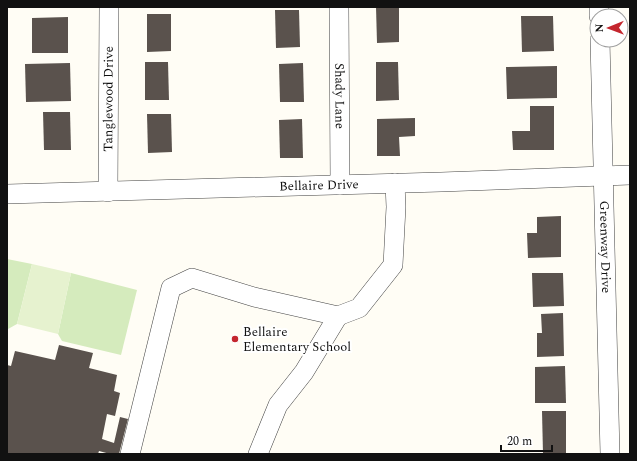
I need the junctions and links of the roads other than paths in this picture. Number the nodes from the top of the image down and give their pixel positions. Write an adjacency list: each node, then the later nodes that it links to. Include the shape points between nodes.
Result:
1 (109, 7): 8 (street, Tanglewood Drive)
2 (339, 7): 7 (street, Shady Lane)
3 (600, 48): 5 (street, Greenway Drive)
4 (630, 175): 5 (street, Bellaire Drive)
5 (603, 177): 6 (street, Bellaire Drive); 13 (street, Greenway Drive)
6 (395, 183): 7 (street, Bellaire Drive); 10 (street, via 393,265 359,308)
7 (340, 185): 8 (street, Bellaire Drive)
8 (108, 192): 9 (street, Bellaire Drive)
9 (7, 194)
10 (338, 316): 11 (street, via 254,297 192,278 171,288); 12 (street, via 304,372 278,405)
11 (130, 454)
12 (258, 454)
13 (610, 454)

